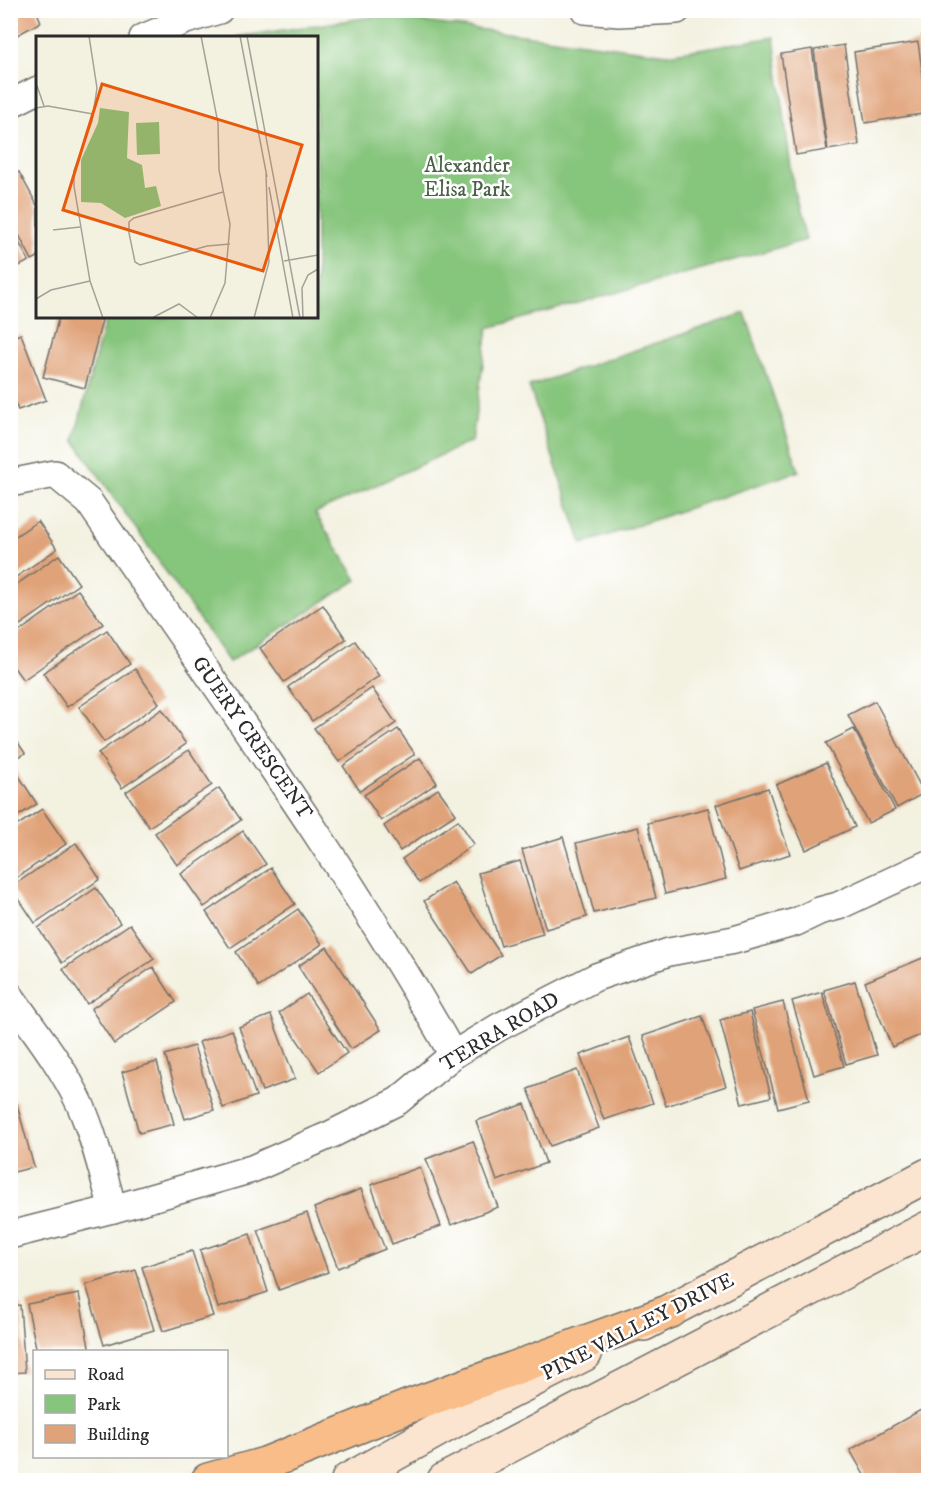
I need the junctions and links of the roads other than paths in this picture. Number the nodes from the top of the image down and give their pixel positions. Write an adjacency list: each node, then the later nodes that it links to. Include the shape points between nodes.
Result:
1 (219, 10): 4 (street)
2 (585, 10): 3 (street)
3 (677, 10)
4 (148, 36)
5 (36, 91): 6 (street)
6 (10, 104)
7 (10, 483): 10 (street, GUERY CRESCENT, via 55,474 89,502 308,820)
8 (928, 864): 10 (street, TERRA ROAD, via 796,922 734,940 669,952 596,977)
9 (10, 996): 12 (street, via 53,1056 79,1103)
10 (453, 1055): 12 (street, TERRA ROAD, via 398,1101 332,1134 252,1169)
11 (928, 1175): 15 (main road, PINE VALLEY DRIVE)
12 (113, 1209): 14 (street, TERRA ROAD)
13 (928, 1228): 18 (main road)
14 (10, 1235)
15 (671, 1311): 16 (highway, via 407,1407 265,1464); 17 (main road, PINE VALLEY DRIVE, via 470,1412)
16 (208, 1480)
17 (348, 1480)
18 (444, 1480)

